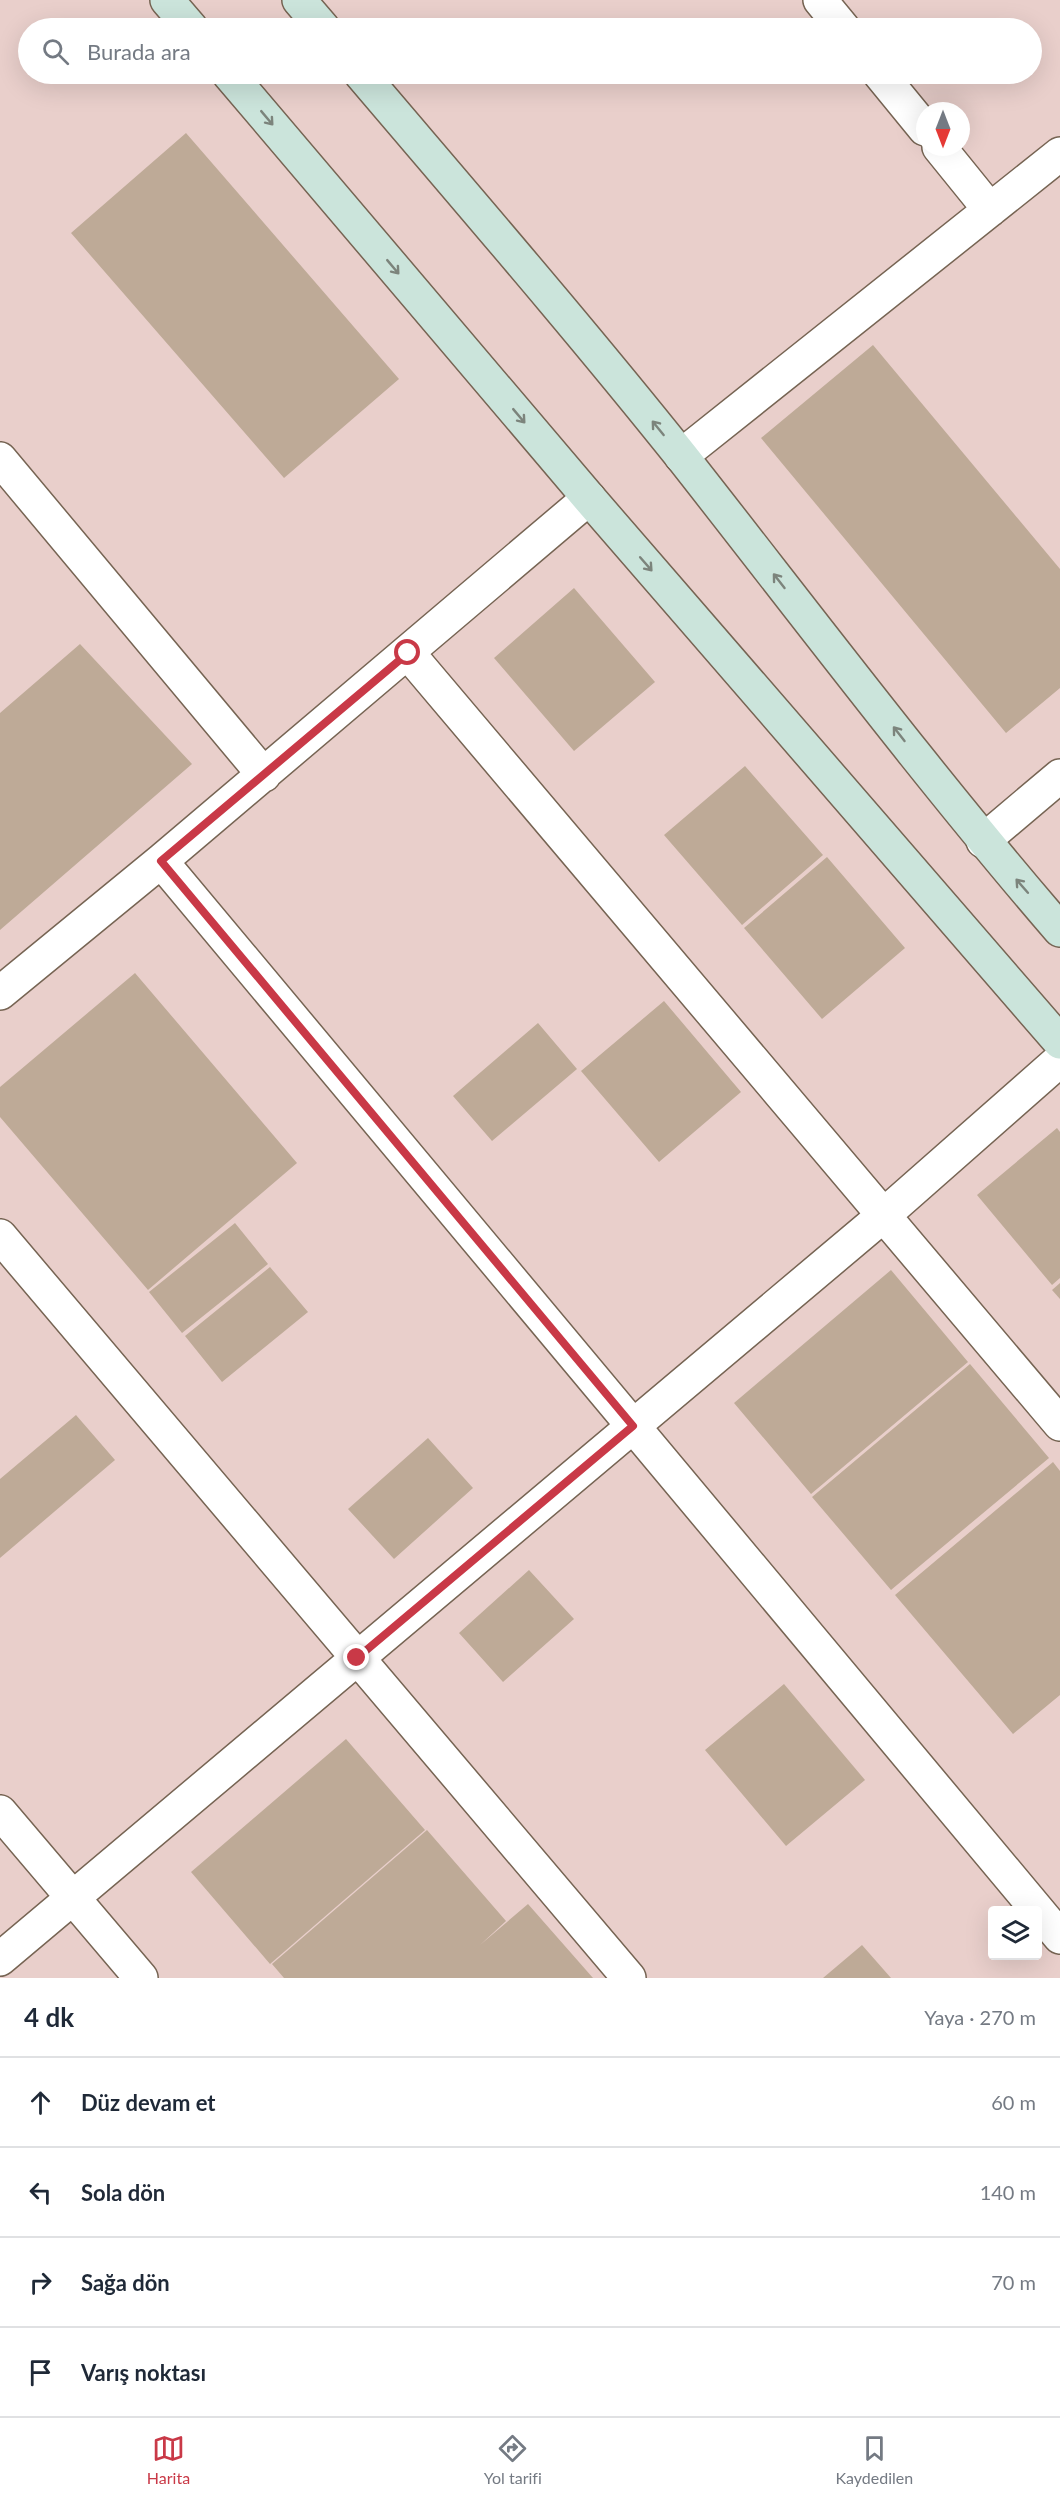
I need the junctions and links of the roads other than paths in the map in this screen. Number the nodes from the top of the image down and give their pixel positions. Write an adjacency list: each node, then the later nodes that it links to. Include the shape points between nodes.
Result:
1 (167, 0): 4 (main road)
2 (299, 0): 5 (main road)
3 (820, 0): 6 (street)
4 (182, 18)
5 (314, 18)
6 (835, 18)
7 (237, 84): 16 (main road, one-way to 16)
8 (370, 84): 14 (main road, one-way to 8)
9 (888, 84): 10 (street)
10 (916, 118)
11 (1060, 154): 13 (street)
12 (946, 156): 13 (street)
13 (990, 210): 14 (street)
14 (681, 456): 20 (main road, one-way to 14)
15 (0, 459): 18 (street)
16 (589, 498): 17 (street); 24 (main road, one-way to 24)
17 (408, 653): 18 (street); 26 (street)
18 (264, 775): 21 (street)
19 (1060, 776): 20 (street)
20 (983, 841): 22 (main road, one-way to 20)
21 (161, 861): 23 (street); 29 (street)
22 (1060, 930)
23 (0, 993)
24 (1060, 1042)
25 (1060, 1060): 26 (street)
26 (884, 1215): 28 (street); 29 (street)
27 (0, 1236): 30 (street)
28 (1060, 1424)
29 (633, 1426): 30 (street); 33 (street)
30 (357, 1658): 32 (street); 36 (street)
31 (0, 1812): 32 (street)
32 (73, 1897): 34 (street); 35 (street)
33 (1060, 1937)
34 (0, 1959)
35 (141, 1978)
36 (628, 1978)

